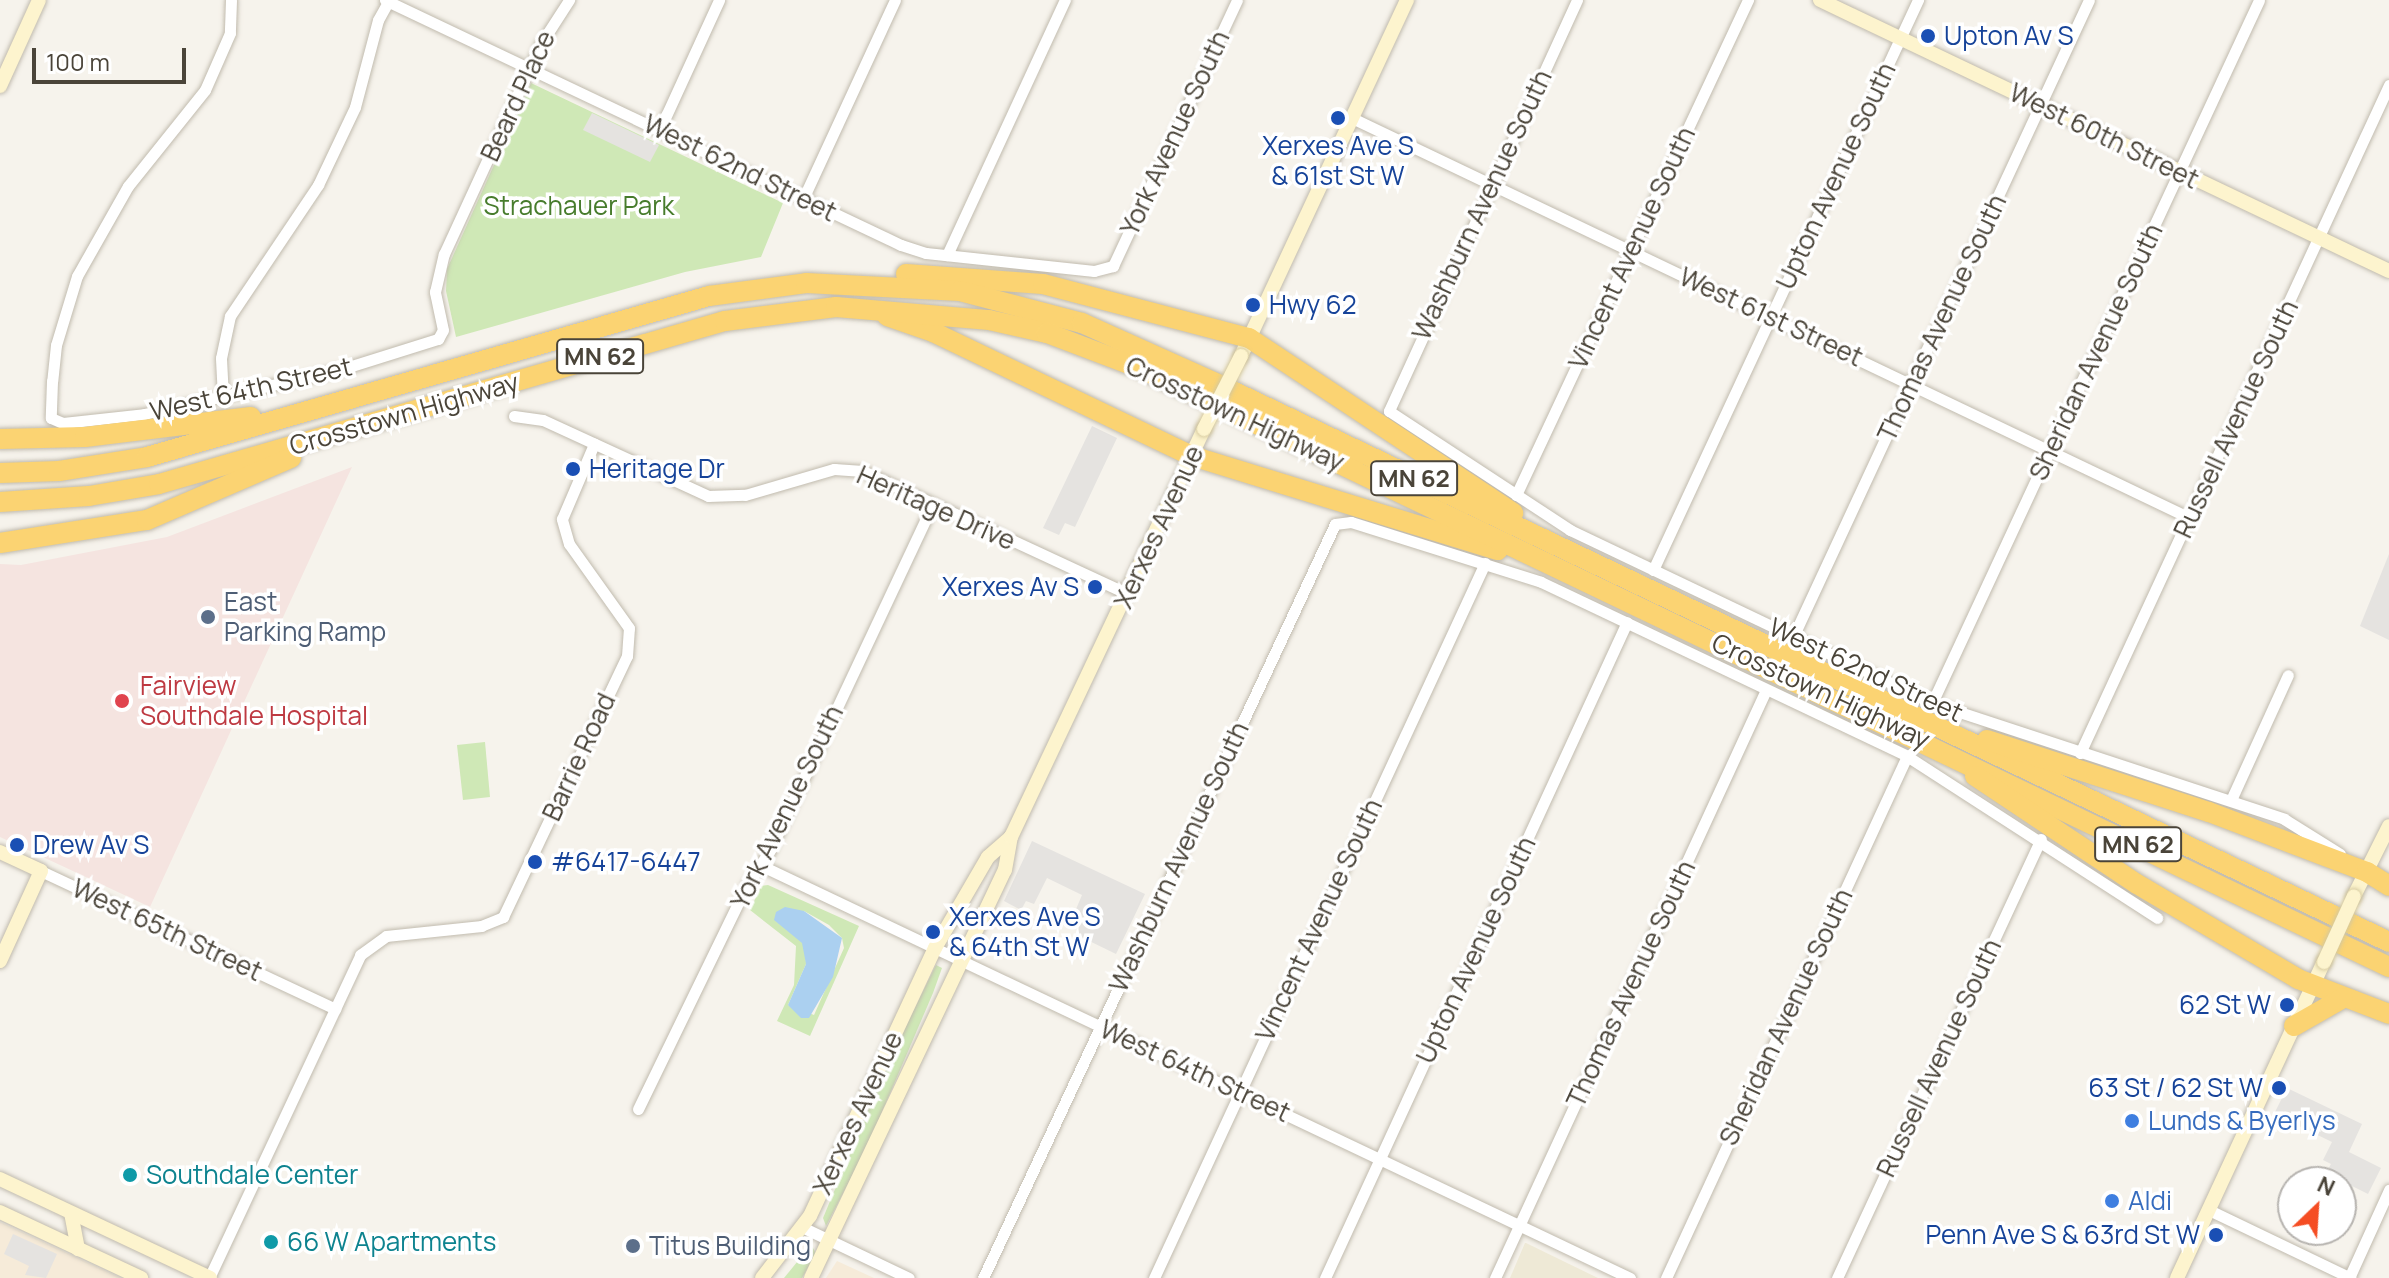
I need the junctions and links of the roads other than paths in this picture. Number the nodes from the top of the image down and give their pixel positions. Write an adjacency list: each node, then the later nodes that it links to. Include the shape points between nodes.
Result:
1 (39, 0): 19 (street)
2 (231, 0): 37 (street, West 64th Street, via 230,33 205,90 128,186 77,276 56,345 51,418 63,423 144,414)
3 (387, 0): 17 (street, West 62nd Street); 37 (street, via 359,96 318,185 230,316 221,358)
4 (569, 0): 17 (street, Beard Place)
5 (719, 0): 22 (street)
6 (895, 0): 25 (street)
7 (1065, 0): 28 (street)
8 (1237, 0): 29 (street, York Avenue South)
9 (1407, 0): 21 (street, Xerxes Avenue)
10 (1577, 0): 24 (street, Washburn Avenue South)
11 (1748, 0): 27 (street, Vincent Avenue South)
12 (1820, 0): 16 (street, West 60th Street)
13 (1918, 0): 16 (street, Upton Avenue South)
14 (2089, 0): 20 (street, Thomas Avenue South)
15 (2259, 0): 23 (street, Sheridan Avenue South)
16 (1901, 38): 20 (street, West 60th Street); 33 (street, Upton Avenue South)
17 (529, 69): 22 (street, West 62nd Street); 34 (street, Beard Place, via 437,272 437,311)
18 (2389, 85): 26 (street, Russell Avenue South)
19 (0, 86)
20 (2041, 105): 23 (street, West 60th Street); 36 (street, Thomas Avenue South)
21 (1352, 118): 24 (street, West 61st Street); 35 (street, Xerxes Avenue)
22 (660, 129): 25 (street, West 62nd Street)
23 (2179, 173): 26 (street, West 60th Street); 44 (street, Sheridan Avenue South)
24 (1491, 185): 27 (street, West 61st Street); 38 (street, Washburn Avenue South)
25 (803, 199): 28 (street, West 62nd Street, via 901,245)
26 (2320, 238): 30 (street, West 60th Street); 50 (street, Russell Avenue South)
27 (1632, 250): 33 (street, West 61st Street); 47 (street, Vincent Avenue South)
28 (947, 255): 29 (street, West 62nd Street, via 1094,271)
29 (1113, 266)
30 (2389, 271)
31 (806, 283): 35 (highway, via 911,274 1043,284); 39 (highway, Crosstown Highway / MN 62, via 709,296); 54 (highway, Crosstown Highway / MN 62, via 960,291 1082,323)
32 (864, 308): 41 (highway, Crosstown Highway / MN 62, via 785,311 725,321); 45 (highway, via 933,332); 54 (highway, Crosstown Highway / MN 62, via 989,320 1094,349)
33 (1771, 317): 36 (street, West 61st Street); 53 (street, Upton Avenue South)
34 (443, 330): 37 (street, West 64th Street, via 423,345)
35 (1245, 347): 45 (street, Xerxes Avenue, bridge); 54 (highway)
36 (1911, 384): 44 (street, West 61st Street); 57 (street, Thomas Avenue South)
37 (223, 397)
38 (1389, 411): 47 (street, West 62nd Street)
39 (295, 415): 42 (highway, via 85,437); 46 (highway, Crosstown Highway / MN 62, via 116,463)
40 (514, 416): 43 (street, Heritage Drive, via 543,420)
41 (341, 432): 48 (highway, Crosstown Highway / MN 62, via 159,484 89,496); 51 (highway, via 147,520)
42 (0, 439)
43 (594, 444): 49 (street, Heritage Drive, via 708,496 745,495 849,468); 81 (street, Barrie Road, via 562,519 569,544 629,628 630,647 620,671 503,917 481,926 375,939 360,955)
44 (2050, 450): 50 (street, West 61st Street); 60 (street, Sheridan Avenue South)
45 (1192, 456): 54 (highway); 55 (street, Xerxes Avenue)
46 (0, 473)
47 (1516, 495): 53 (street, West 62nd Street, via 1570,530)
48 (0, 502)
49 (933, 503): 55 (street, Heritage Drive); 69 (street, York Avenue South)
50 (2190, 518): 62 (street, Russell Avenue South)
51 (0, 543)
52 (1485, 563): 56 (street); 83 (street, Washburn Avenue South, via 1351,522 1335,524); 85 (street, Vincent Avenue South)
53 (1653, 570): 57 (street, West 62nd Street)
54 (1601, 577): 61 (highway, Crosstown Highway / MN 62)
55 (1128, 594): 66 (street, Xerxes Avenue)
56 (1627, 622): 59 (street); 87 (street, Upton Avenue South)
57 (1793, 637): 60 (street, West 62nd Street)
58 (2288, 675): 64 (street)
59 (1766, 690): 63 (street); 93 (street, Thomas Avenue South)
60 (1932, 703): 62 (street, West 62nd Street)
61 (1888, 714): 71 (highway, via 2182,803); 74 (highway, Crosstown Highway / MN 62); 78 (highway, Crosstown Highway / MN 62); 79 (highway, via 2137,884)
62 (2080, 753): 64 (street, West 62nd Street)
63 (1907, 756): 67 (street); 107 (street, Sheridan Avenue South)
64 (2231, 800): 71 (street, West 62nd Street, via 2300,825)
65 (2389, 826): 71 (street)
66 (1011, 837): 75 (street, Xerxes Avenue, via 988,857); 76 (street, Xerxes Avenue, via 1005,870)
67 (2041, 839): 73 (street); 108 (street, Russell Avenue South)
68 (0, 852): 70 (street, West 65th Street)
69 (760, 865): 75 (street, West 64th Street); 86 (street, York Avenue South)
70 (41, 871): 77 (street); 81 (street, West 65th Street)
71 (2367, 872): 72 (highway); 79 (street, bridge)
72 (2389, 886)
73 (2157, 918)
74 (2389, 942)
75 (935, 948): 76 (street, West 64th Street); 94 (street, Xerxes Avenue)
76 (961, 960): 83 (street, West 64th Street); 95 (street, Xerxes Avenue)
77 (0, 961)
78 (2389, 967)
79 (2313, 985): 80 (highway); 84 (street)
80 (2343, 998): 82 (highway); 84 (highway)
81 (335, 1009): 98 (street, Barrie Road)
82 (2389, 1014)
83 (1101, 1026): 85 (street, West 64th Street); 102 (street, Washburn Avenue South)
84 (2294, 1026): 90 (street)
85 (1240, 1093): 87 (street, West 64th Street); 103 (street, Vincent Avenue South)
86 (638, 1109)
87 (1380, 1159): 93 (street, West 64th Street); 104 (street, Upton Avenue South)
88 (0, 1179): 92 (street)
89 (2389, 1190): 110 (street)
90 (2209, 1210): 109 (street); 110 (street)
91 (0, 1212): 96 (street)
92 (71, 1213): 96 (street); 98 (street)
93 (1519, 1225): 105 (street, Thomas Avenue South); 106 (street, West 64th Street)
94 (804, 1228): 95 (street); 99 (street)
95 (831, 1241): 100 (street); 101 (street)
96 (78, 1249): 97 (street)
97 (141, 1278)
98 (209, 1278)
99 (762, 1278)
100 (811, 1278)
101 (909, 1278)
102 (983, 1278)
103 (1154, 1278)
104 (1325, 1278)
105 (1495, 1278)
106 (1630, 1278)
107 (1666, 1278)
108 (1837, 1278)
109 (2177, 1278)
110 (2350, 1278)

